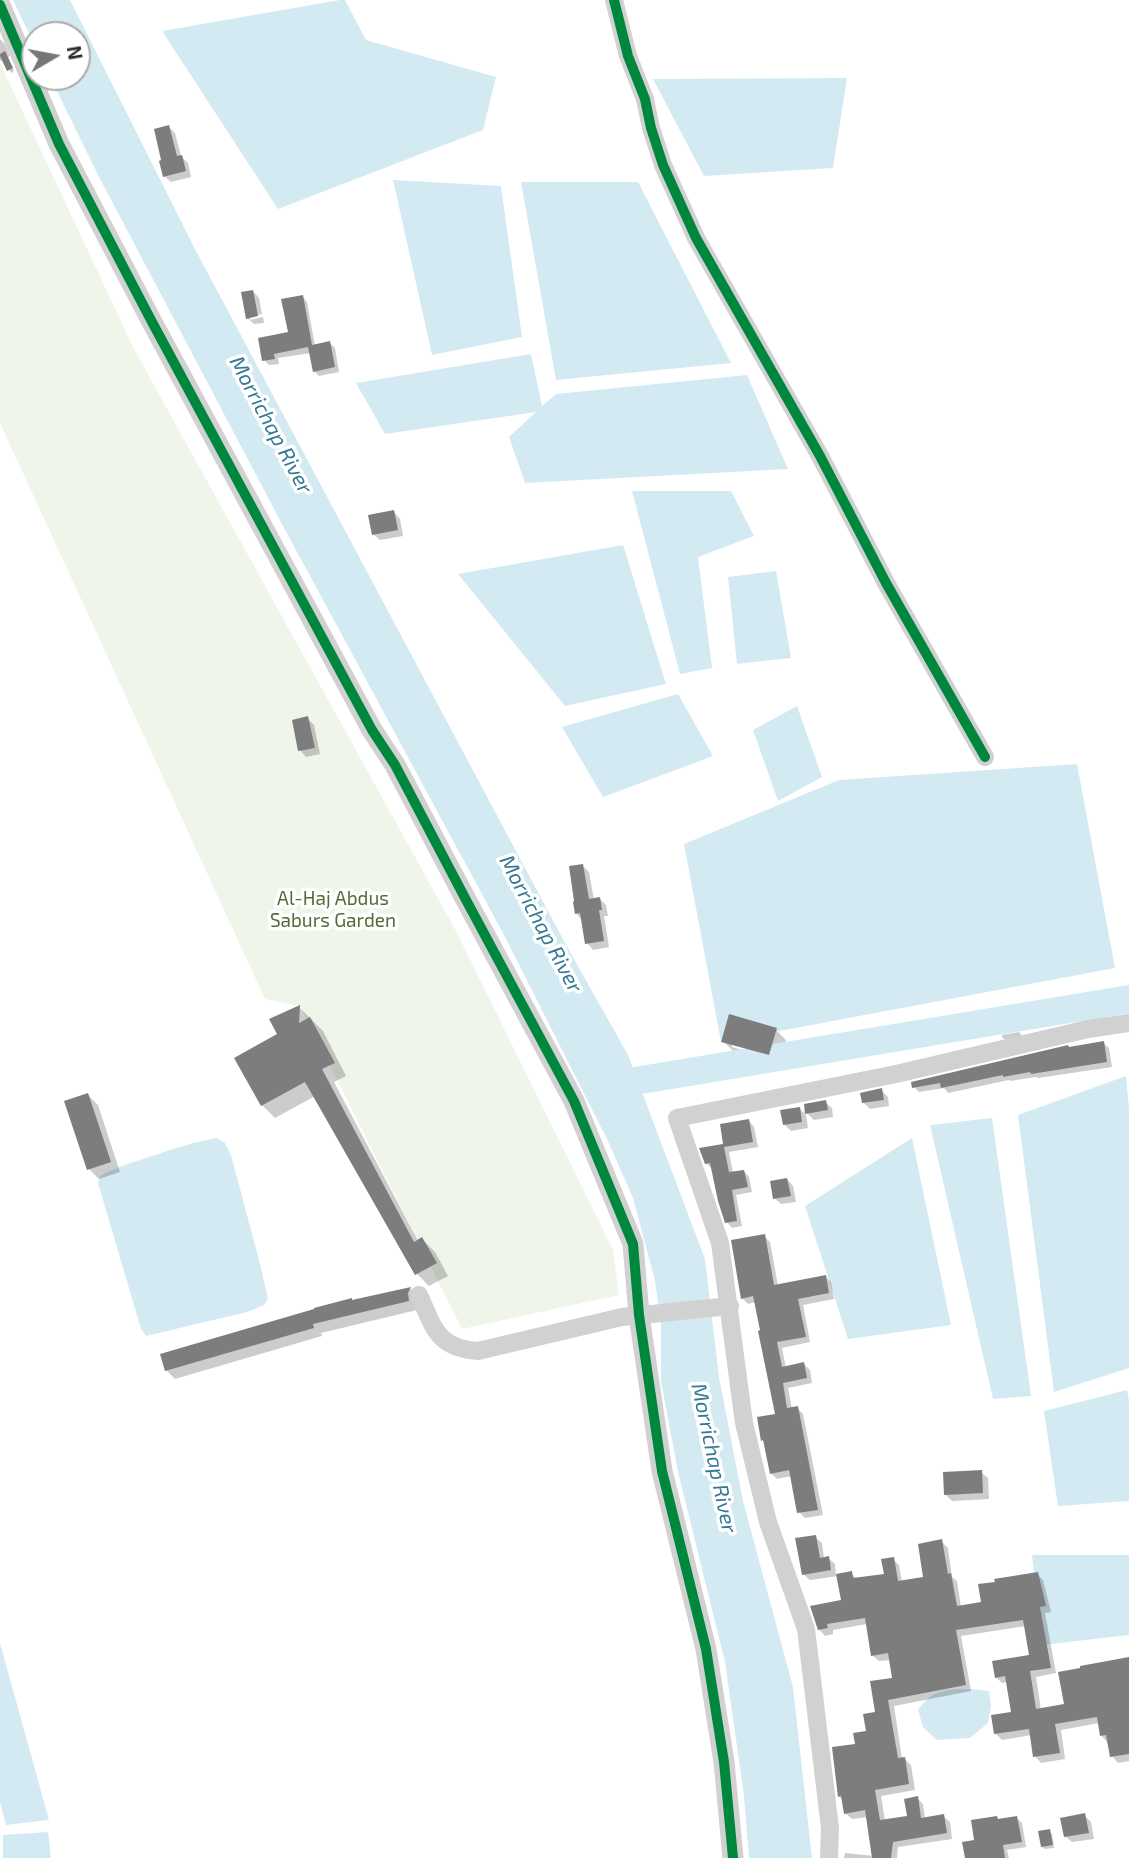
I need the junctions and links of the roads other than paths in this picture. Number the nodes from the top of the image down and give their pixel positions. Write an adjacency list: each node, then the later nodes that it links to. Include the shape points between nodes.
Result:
1 (614, 0): 3 (street, via 663,165 696,238)
2 (0, 5): 7 (street, via 59,144 152,323 574,1101 633,1244)
3 (985, 757)
4 (1129, 1023): 6 (street, via 1088,1028 897,1074 677,1118 720,1242)
5 (419, 1295): 7 (street, via 440,1337 465,1350)
6 (726, 1306): 7 (street); 9 (street, via 744,1423 768,1522 806,1629 830,1828)
7 (643, 1315): 8 (street, via 662,1471 706,1649)
8 (733, 1858)
9 (829, 1858)

